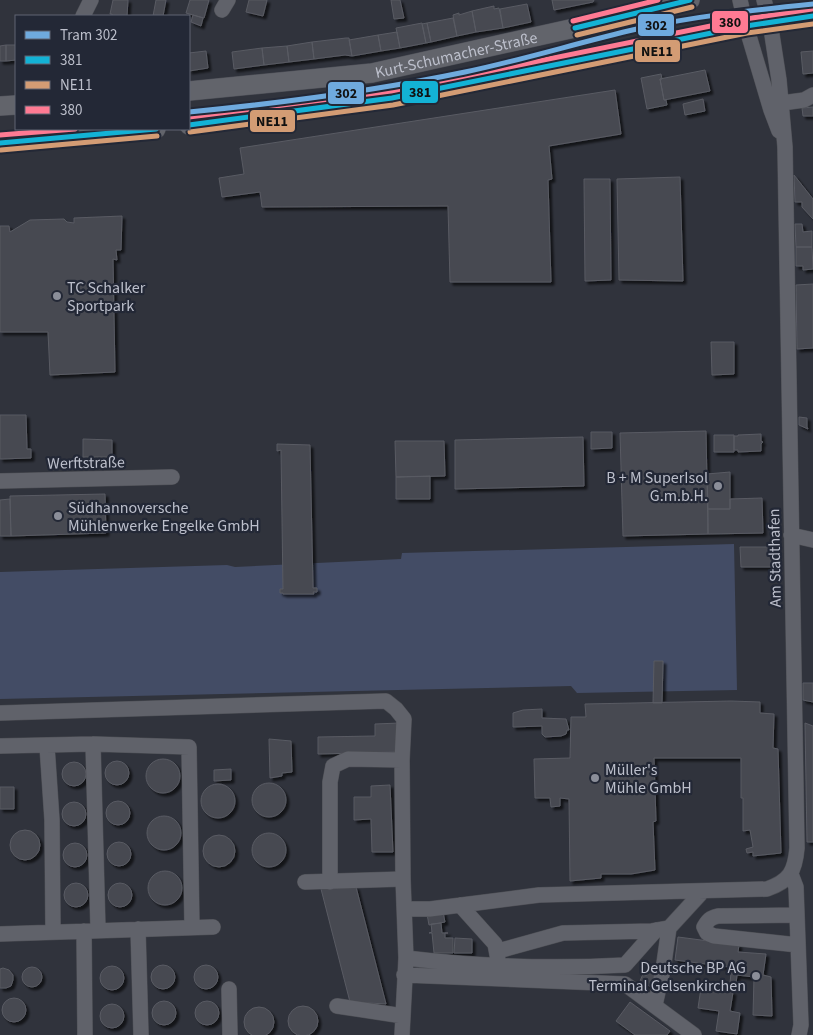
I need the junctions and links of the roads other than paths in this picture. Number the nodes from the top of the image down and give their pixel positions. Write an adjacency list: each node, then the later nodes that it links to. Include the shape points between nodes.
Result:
1 (91, 0): 5 (street)
2 (690, 0): 9 (main road, Kurt-Schumacher-Straße, via 372,73)
3 (740, 0): 8 (street, Am Stadthafen)
4 (764, 0): 7 (street, Am Stadthafen)
5 (84, 15)
6 (813, 16): 7 (main road, Kurt-Schumacher-Straße)
7 (770, 22): 8 (main road, Kurt-Schumacher-Straße); 11 (street, Am Stadthafen)
8 (746, 26): 14 (main road, Kurt-Schumacher-Straße, via 392,98); 17 (street, Am Stadthafen)
9 (190, 91)
10 (813, 95): 11 (street, via 804,100)
11 (782, 103): 17 (street, Am Stadthafen)
12 (15, 105): 13 (main road)
13 (0, 106)
14 (190, 125)
15 (145, 130): 16 (main road)
16 (0, 143)
17 (785, 147): 20 (street, Am Stadthafen)
18 (172, 477): 19 (street, Werftstraße)
19 (0, 481)
20 (791, 534): 21 (street); 27 (street, Am Stadthafen, via 796,848)
21 (813, 540)
22 (0, 713): 26 (street, via 386,701 404,719)
23 (93, 744): 25 (street); 35 (street, via 189,747); 39 (street)
24 (0, 746): 25 (street)
25 (47, 746): 40 (street, via 52,820)
26 (402, 760): 28 (street); 30 (street, via 348,759 334,766 330,782)
27 (791, 874): 31 (street, via 779,885 767,889); 34 (street, via 796,887)
28 (403, 879): 30 (street); 33 (street)
29 (305, 882): 30 (street)
30 (330, 882)
31 (703, 891): 32 (street, via 539,895); 38 (street)
32 (460, 905): 33 (street); 44 (street, via 496,944)
33 (405, 909): 43 (street)
34 (796, 915): 42 (street); 42 (street, via 718,916 707,921 704,927 714,936)
35 (192, 927): 36 (street); 37 (street)
36 (213, 927)
37 (138, 929): 39 (street); 51 (street)
38 (662, 929): 44 (street, via 563,933); 44 (street, via 625,965 561,968); 47 (street, via 663,970)
39 (91, 930): 40 (street); 50 (street)
40 (53, 932): 41 (street)
41 (0, 934)
42 (798, 945): 55 (street, via 802,1025)
43 (406, 958): 44 (street, via 453,964); 45 (street)
44 (498, 958)
45 (404, 975): 47 (street, via 625,984); 49 (street)
46 (229, 989): 52 (street)
47 (655, 1005): 54 (street)
48 (337, 1006): 49 (street)
49 (403, 1016): 53 (street)
50 (85, 1035)
51 (141, 1035)
52 (230, 1035)
53 (402, 1035)
54 (694, 1035)
55 (799, 1035)

